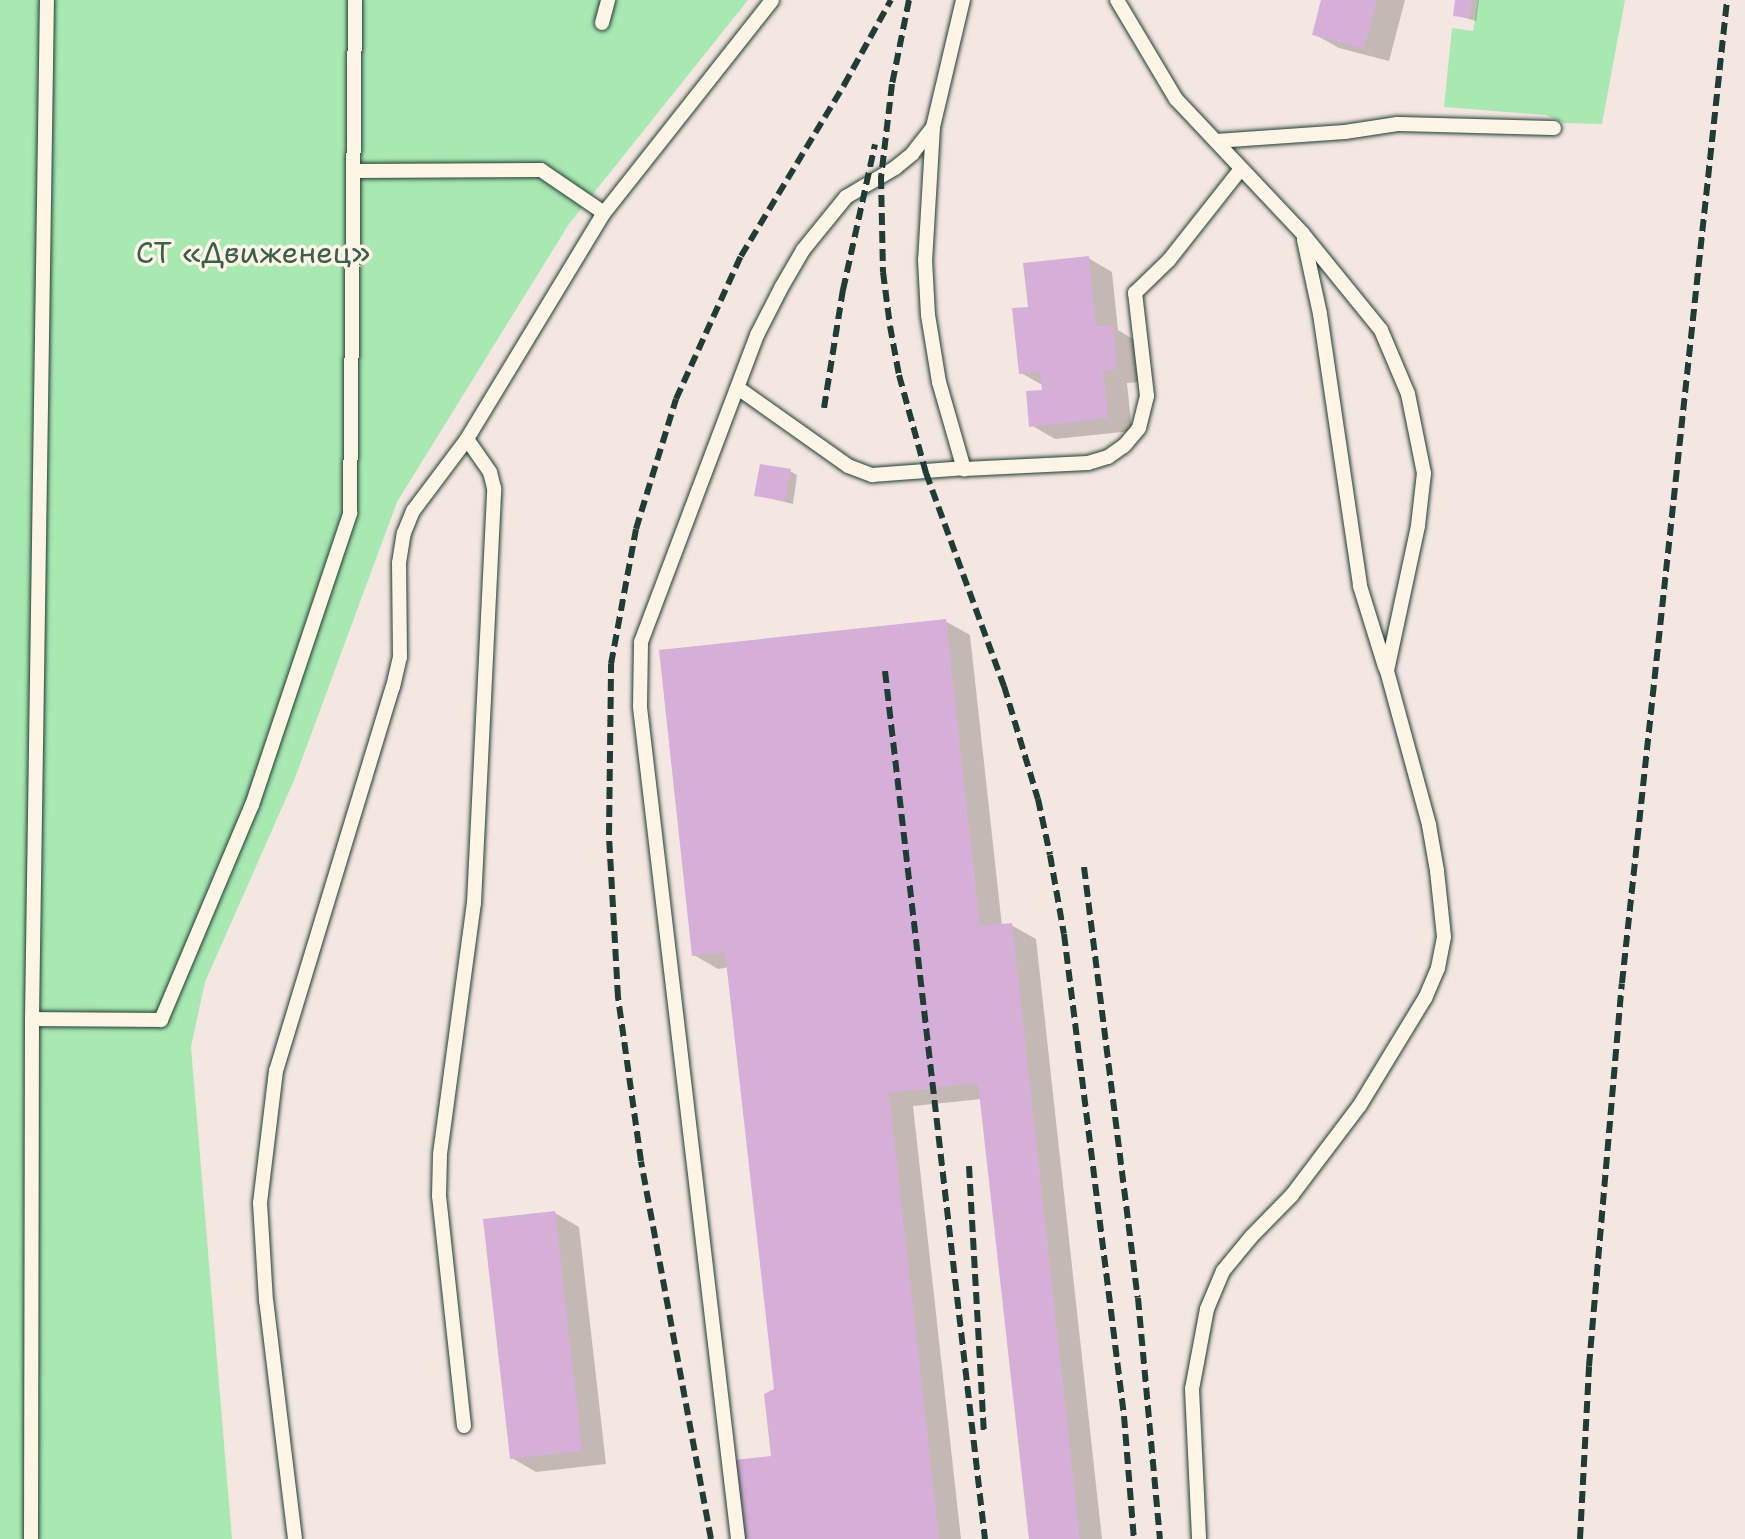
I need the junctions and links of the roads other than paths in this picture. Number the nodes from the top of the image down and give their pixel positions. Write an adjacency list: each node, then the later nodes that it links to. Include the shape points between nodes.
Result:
1 (47, 0): 19 (lane)
2 (355, 0): 12 (lane)
3 (608, 0): 7 (lane)
4 (772, 0): 13 (lane)
5 (963, 0): 8 (lane)
6 (1117, 0): 10 (lane, via 1166,86)
7 (602, 23)
8 (933, 127): 15 (lane, via 912,154 846,197 824,222 781,288); 17 (lane, via 925,260 928,315 939,382)
9 (1554, 128): 10 (lane, via 1397,124)
10 (1216, 141): 11 (lane)
11 (1240, 170): 14 (lane); 17 (lane, via 1169,260 1135,293 1147,396 1139,428 1124,446 1088,463)
12 (354, 171): 13 (lane, via 541,170); 19 (lane, via 350,513 252,805 161,1020)
13 (604, 213): 16 (lane)
14 (1303, 234): 18 (lane, via 1360,586); 18 (lane, via 1381,330 1408,394 1417,436 1424,473 1418,526)
15 (738, 388): 17 (lane, via 848,466 872,475); 23 (lane, via 641,642 640,707)
16 (467, 439): 20 (lane, via 480,454 494,488 474,903 440,1154 439,1196); 22 (lane, via 413,511 404,533 399,563 400,657 393,687 276,1071 260,1203 266,1301)
17 (966, 468)
18 (1387, 671): 24 (lane, via 1437,871 1444,937 1438,968 1360,1105 1292,1195 1223,1271 1207,1309 1192,1389)
19 (32, 1019): 21 (lane)
20 (464, 1426)
21 (31, 1539)
22 (295, 1539)
23 (738, 1539)
24 (1199, 1539)

